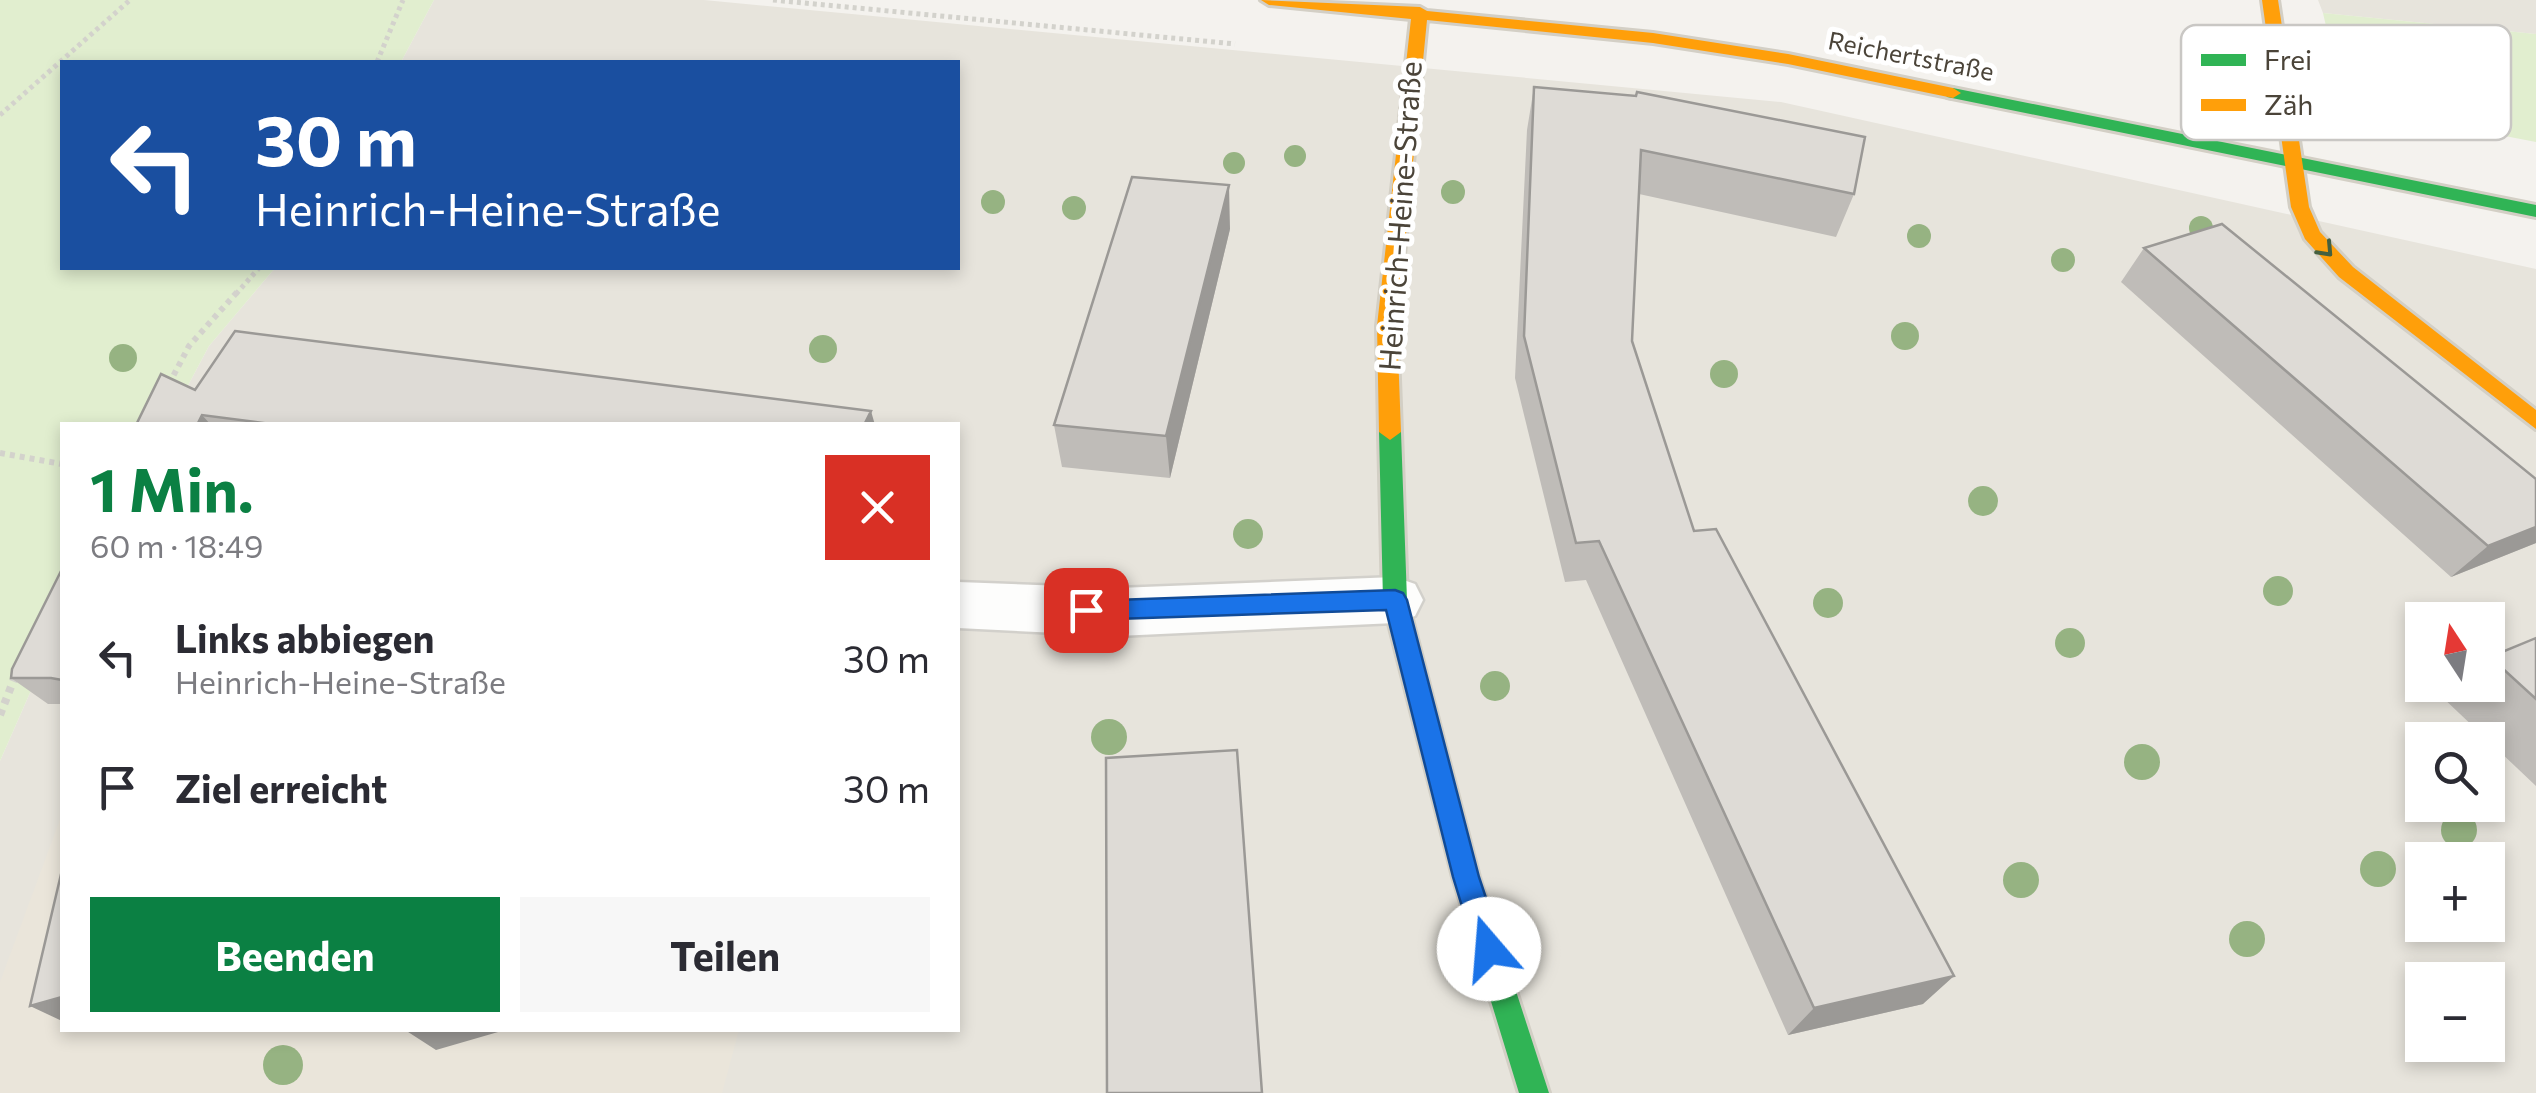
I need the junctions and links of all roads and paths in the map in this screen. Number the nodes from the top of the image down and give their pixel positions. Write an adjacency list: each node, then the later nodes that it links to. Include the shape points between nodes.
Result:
1 (114, 0): 6 (path)
2 (403, 0): 11 (path)
3 (772, 0): 9 (path)
4 (1269, 0): 7 (street, Reichertstraße)
5 (2270, 0): 8 (street)
6 (130, 1): 10 (path)
7 (1420, 12): 14 (street, Reichertstraße, via 1788,60); 24 (street, Heinrich-Heine-Straße, via 1387,326)
8 (2273, 25)
9 (1240, 44)
10 (63, 60)
11 (378, 60)
12 (60, 62): 13 (path)
13 (0, 115)
14 (2181, 139)
15 (2187, 140): 17 (street, Reichertstraße)
16 (2289, 140): 17 (street)
17 (2292, 161): 18 (street, Reichertstraße); 21 (street, one-way to 21, via 2312,235 2346,272)
18 (2536, 211)
19 (257, 270): 20 (path, via 189,346)
20 (164, 394)
21 (2536, 421)
22 (0, 453): 23 (path)
23 (60, 464)
24 (1395, 600): 25 (street, via 1118,612); 28 (street, Heinrich-Heine-Straße, via 1466,877)
25 (960, 605)
26 (19, 666): 27 (path)
27 (0, 715)
28 (1534, 1093)

